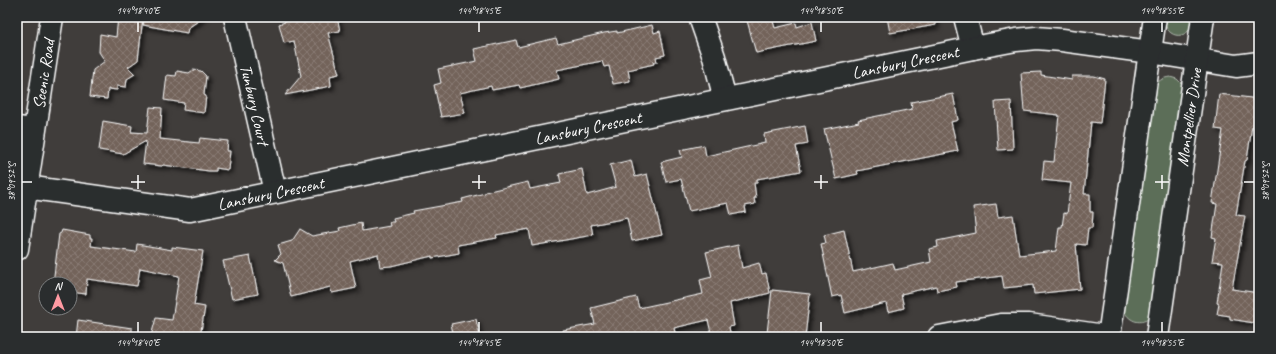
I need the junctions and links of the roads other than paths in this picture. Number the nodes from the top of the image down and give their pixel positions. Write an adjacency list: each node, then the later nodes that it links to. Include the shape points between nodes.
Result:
1 (52, 17): 12 (street, Scenic Road)
2 (235, 17): 14 (street, Tunbury Court)
3 (700, 17): 11 (street)
4 (965, 17): 7 (street)
5 (1155, 17): 8 (street)
6 (1203, 17): 9 (street, Montpellier Drive)
7 (973, 48): 8 (street, Lansbury Crescent, via 1036,38); 11 (street, Lansbury Crescent)
8 (1150, 52): 9 (street, Lansbury Crescent); 17 (street)
9 (1197, 60): 10 (street, Lansbury Crescent, via 1236,66); 18 (street, Montpellier Drive)
10 (1259, 64)
11 (725, 99): 14 (street, Lansbury Crescent)
12 (26, 129): 13 (street, Scenic Road)
13 (26, 187): 14 (street, Lansbury Crescent, via 190,210); 15 (street, Scenic Road)
14 (275, 192)
15 (17, 249)
16 (939, 337): 17 (street, via 1001,326 1022,325)
17 (1110, 337)
18 (1157, 337)

